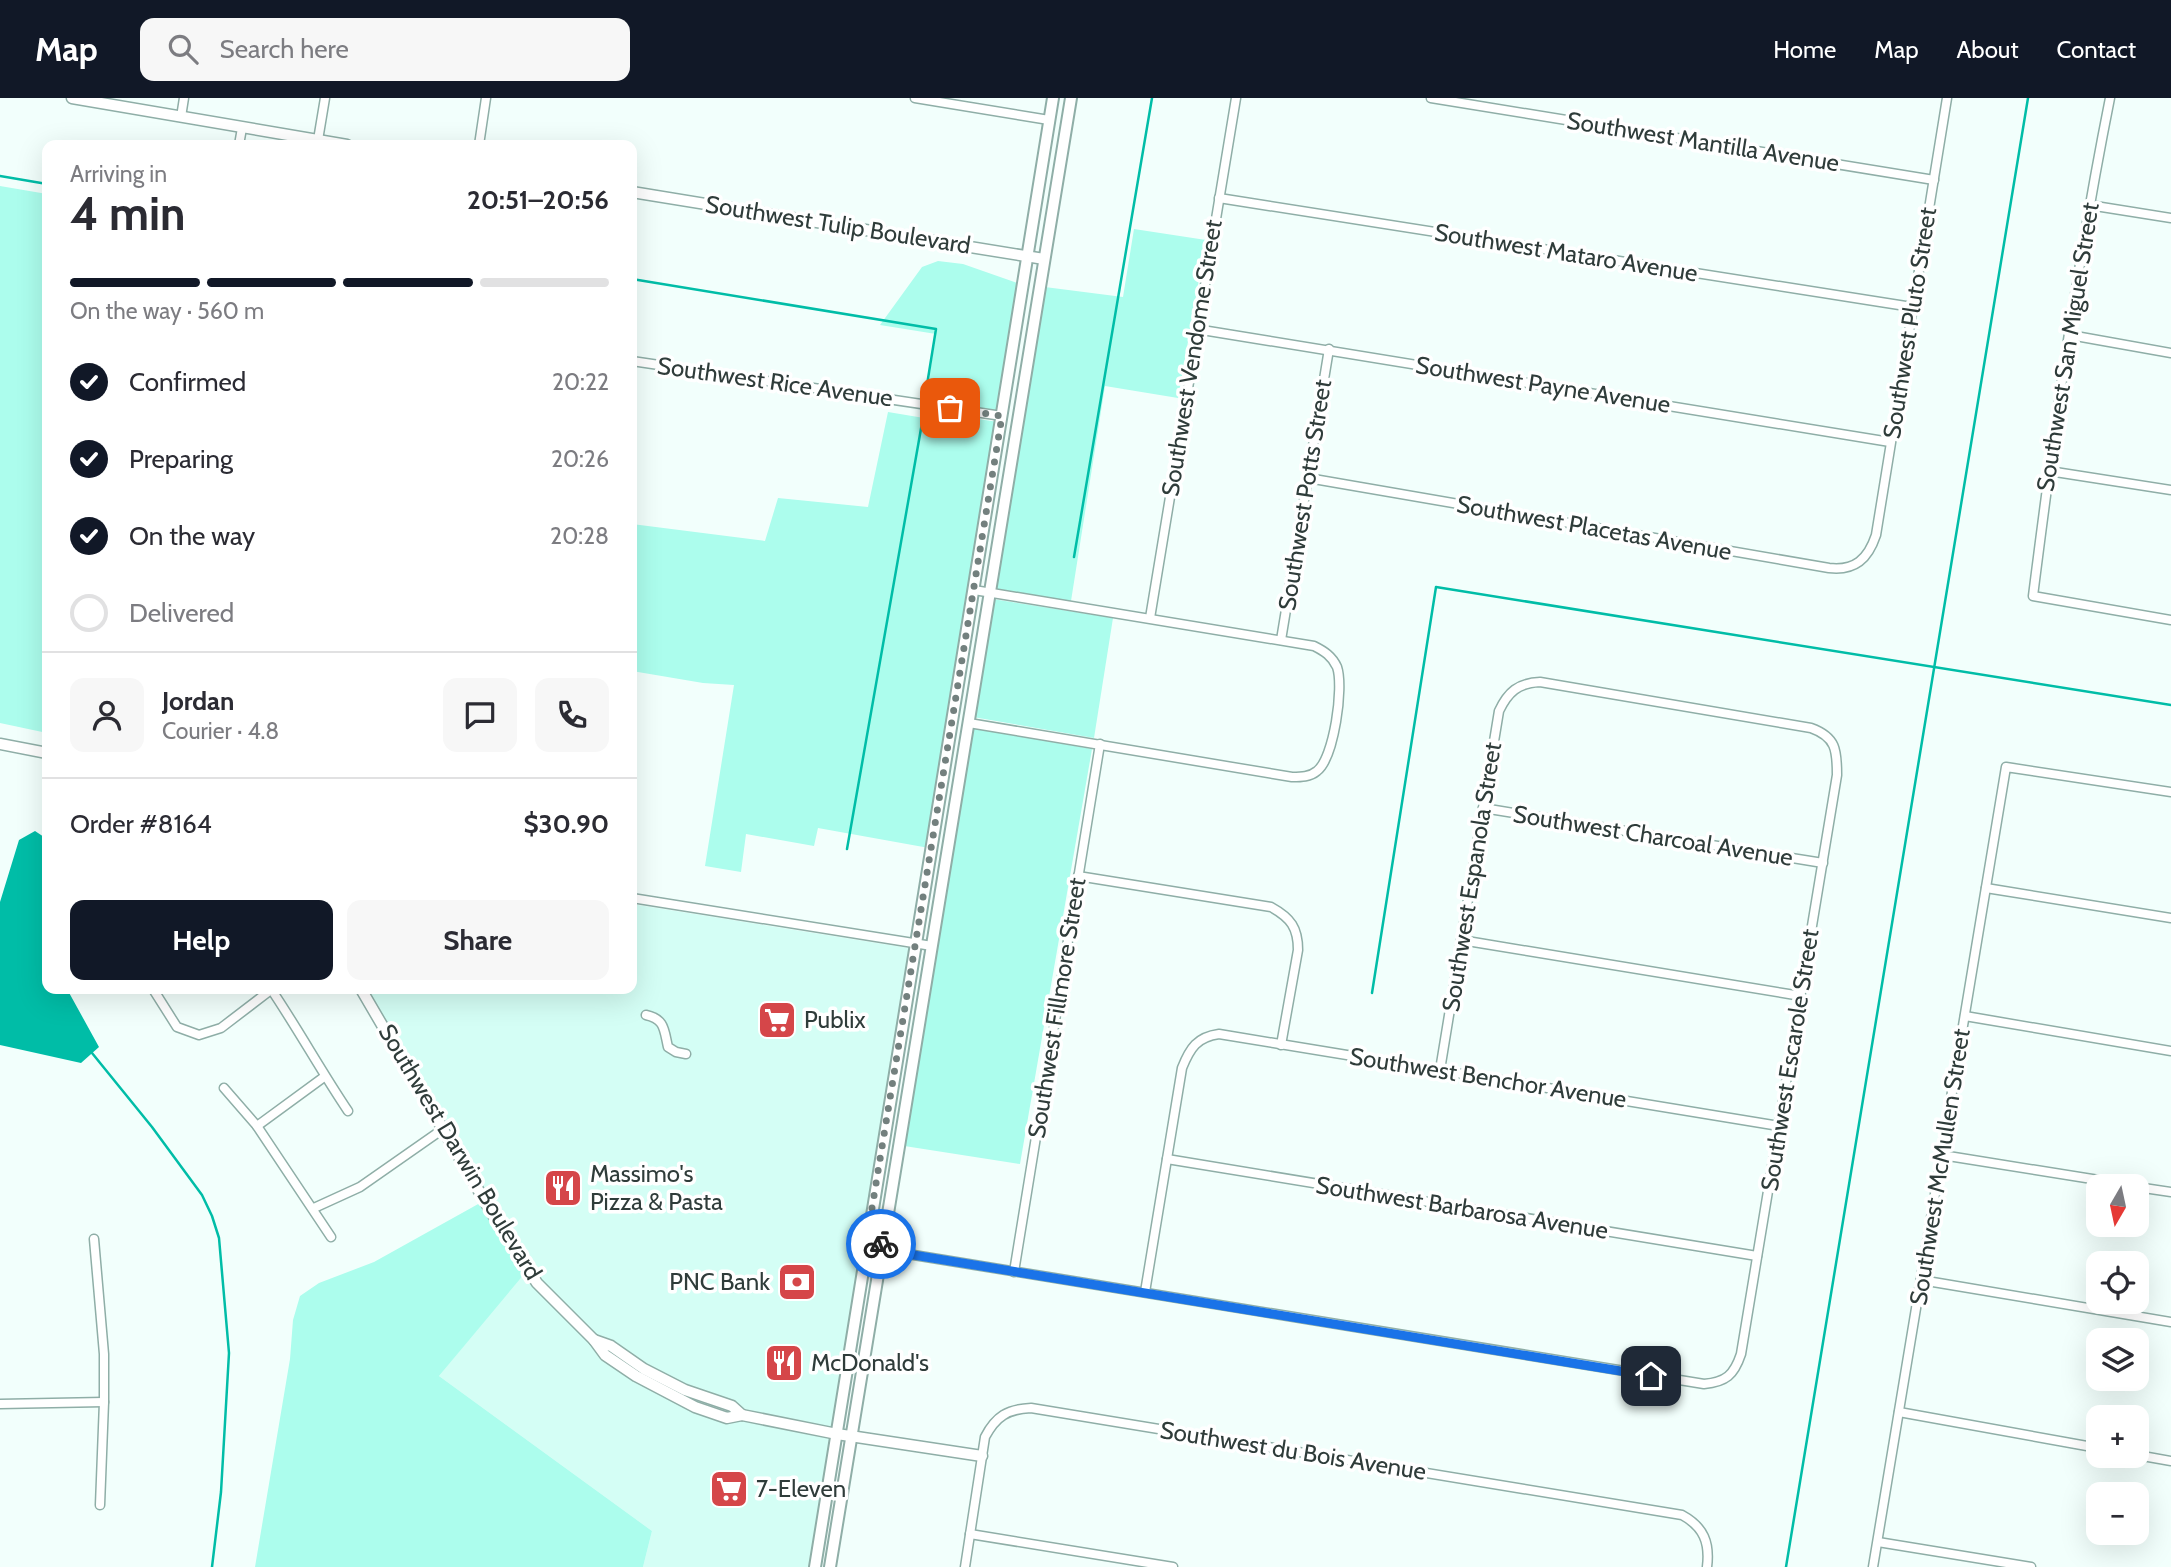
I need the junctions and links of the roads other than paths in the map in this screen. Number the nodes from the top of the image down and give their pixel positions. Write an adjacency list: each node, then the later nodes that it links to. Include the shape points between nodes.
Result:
1 (72, 98): 12 (street)
2 (184, 98): 12 (street)
3 (325, 98): 16 (street)
4 (486, 98): 17 (street)
5 (915, 98): 13 (street)
6 (1053, 98): 13 (main road)
7 (1071, 98): 24 (main road)
8 (1236, 98): 20 (street, Southwest Vendome Street)
9 (1431, 98): 18 (street, Southwest Mantilla Avenue)
10 (1947, 98): 18 (street, Southwest Pluto Street)
11 (2110, 98): 21 (street, Southwest San Miguel Street)
12 (181, 117): 14 (street)
13 (1049, 120): 23 (main road)
14 (242, 128): 15 (street); 16 (street)
15 (240, 140)
16 (318, 140)
17 (480, 140)
18 (1934, 180): 25 (street, Southwest Pluto Street)
19 (637, 193): 23 (street, Southwest Tulip Boulevard)
20 (1219, 198): 25 (street, Southwest Mataro Avenue); 26 (street, Southwest Vendome Street)
21 (2089, 205): 22 (street); 27 (street, Southwest San Miguel Street)
22 (2171, 218)
23 (1026, 256): 24 (street, Southwest Tulip Boulevard); 31 (main road)
24 (1044, 259): 38 (main road)
25 (1912, 307): 32 (street, Southwest Pluto Street)
26 (1196, 328): 28 (street, Southwest Payne Avenue); 39 (street, Southwest Vendome Street)
27 (2070, 335): 29 (street); 33 (street, Southwest San Miguel Street)
28 (1329, 349): 32 (street, Southwest Payne Avenue); 34 (street, Southwest Potts Street)
29 (2171, 353)
30 (637, 362): 31 (street, Southwest Rice Avenue)
31 (1002, 416): 37 (main road)
32 (1890, 442): 36 (street, Southwest Pluto Street)
33 (2049, 471): 35 (street); 40 (street, Southwest San Miguel Street, via 2033,596)
34 (1308, 478): 36 (street, Southwest Placetas Avenue, via 1829,568 1855,565); 41 (street, Southwest Potts Street)
35 (2171, 490)
36 (1872, 547)
37 (974, 590): 38 (street); 55 (main road)
38 (990, 593): 39 (street); 43 (main road)
39 (1150, 618): 41 (street)
40 (2171, 620)
41 (1281, 640): 45 (street, via 1326,652 1338,671 1331,750 1317,772 1292,777)
42 (1514, 688): 48 (street, Southwest Espanola Street, via 1499,711); 49 (street, Southwest Escarole Street, via 1539,682 1824,733 1837,755 1837,775)
43 (969, 723): 45 (street); 56 (main road)
44 (0, 744): 46 (street)
45 (1100, 744): 50 (street, Southwest Fillmore Street)
46 (42, 753)
47 (2171, 792): 51 (street, Southwest McMullen Street, via 2006,767)
48 (1483, 808): 49 (street, Southwest Charcoal Avenue); 54 (street, Southwest Espanola Street)
49 (1823, 863): 61 (street, Southwest Escarole Street)
50 (1078, 876): 64 (street, via 1271,907 1284,914 1294,923 1298,950); 85 (street, Southwest Fillmore Street)
51 (1986, 888): 53 (street); 63 (street, Southwest McMullen Street)
52 (637, 899): 55 (street)
53 (2171, 918)
54 (1461, 940): 61 (street); 67 (street, Southwest Espanola Street)
55 (915, 943): 56 (street); 80 (main road)
56 (932, 946): 83 (main road)
57 (156, 994): 58 (street, via 177,1027 199,1035 221,1028)
58 (265, 994)
59 (275, 994): 68 (street)
60 (364, 994): 73 (street, Southwest Darwin Boulevard)
61 (1801, 996): 72 (street, Southwest Escarole Street)
62 (646, 1015): 66 (street, via 662,1022 668,1047)
63 (1965, 1016): 65 (street); 74 (street, Southwest McMullen Street)
64 (1281, 1045): 67 (street, Southwest Benchor Avenue); 75 (street, Southwest Benchor Avenue, via 1219,1034 1197,1041 1182,1068)
65 (2171, 1051)
66 (686, 1054)
67 (1440, 1070): 72 (street, Southwest Benchor Avenue)
68 (324, 1077): 70 (street); 71 (street)
69 (224, 1088): 71 (street)
70 (348, 1111)
71 (257, 1126): 79 (street)
72 (1779, 1126): 84 (street, Southwest Escarole Street)
73 (443, 1129): 79 (street, via 360,1187); 92 (street, Southwest Darwin Boulevard, via 537,1283 594,1340 685,1390 732,1406 743,1415)
74 (1941, 1155): 76 (street); 86 (street, Southwest McMullen Street)
75 (1167, 1159): 84 (street, Southwest Barbarosa Avenue); 87 (street)
76 (2086, 1178)
77 (2149, 1188): 78 (street)
78 (2171, 1192)
79 (314, 1208): 81 (street)
80 (871, 1214): 83 (main road); 92 (main road)
81 (331, 1237)
82 (94, 1239): 89 (street)
83 (883, 1250): 85 (street); 93 (main road)
84 (1757, 1256): 87 (street, Southwest Escarole Street, via 1741,1354 1731,1377 1704,1384)
85 (1014, 1272): 87 (street)
86 (1921, 1280): 88 (street); 91 (street, Southwest McMullen Street)
87 (1145, 1292)
88 (2171, 1322)
89 (104, 1402): 90 (street); 98 (street)
90 (0, 1404)
91 (1899, 1412): 94 (street); 100 (street, Southwest McMullen Street)
92 (837, 1434): 93 (street, Southwest Darwin Boulevard); 101 (main road)
93 (854, 1436): 95 (street, Southwest Darwin Boulevard); 102 (main road)
94 (2086, 1446)
95 (982, 1456): 99 (street, Southwest du Bois Avenue); 105 (street, Southwest du Bois Avenue, via 985,1437 1002,1414 1031,1408 1682,1515 1703,1533 1708,1544)
96 (2149, 1457): 97 (street)
97 (2171, 1461)
98 (100, 1505)
99 (970, 1534): 103 (street, Southwest du Bois Avenue); 104 (street)
100 (1878, 1542): 106 (street, Southwest McMullen Street); 107 (street)
101 (815, 1567)
102 (830, 1567)
103 (965, 1567)
104 (1173, 1567)
105 (1706, 1567)
106 (1874, 1567)
107 (2031, 1567)

